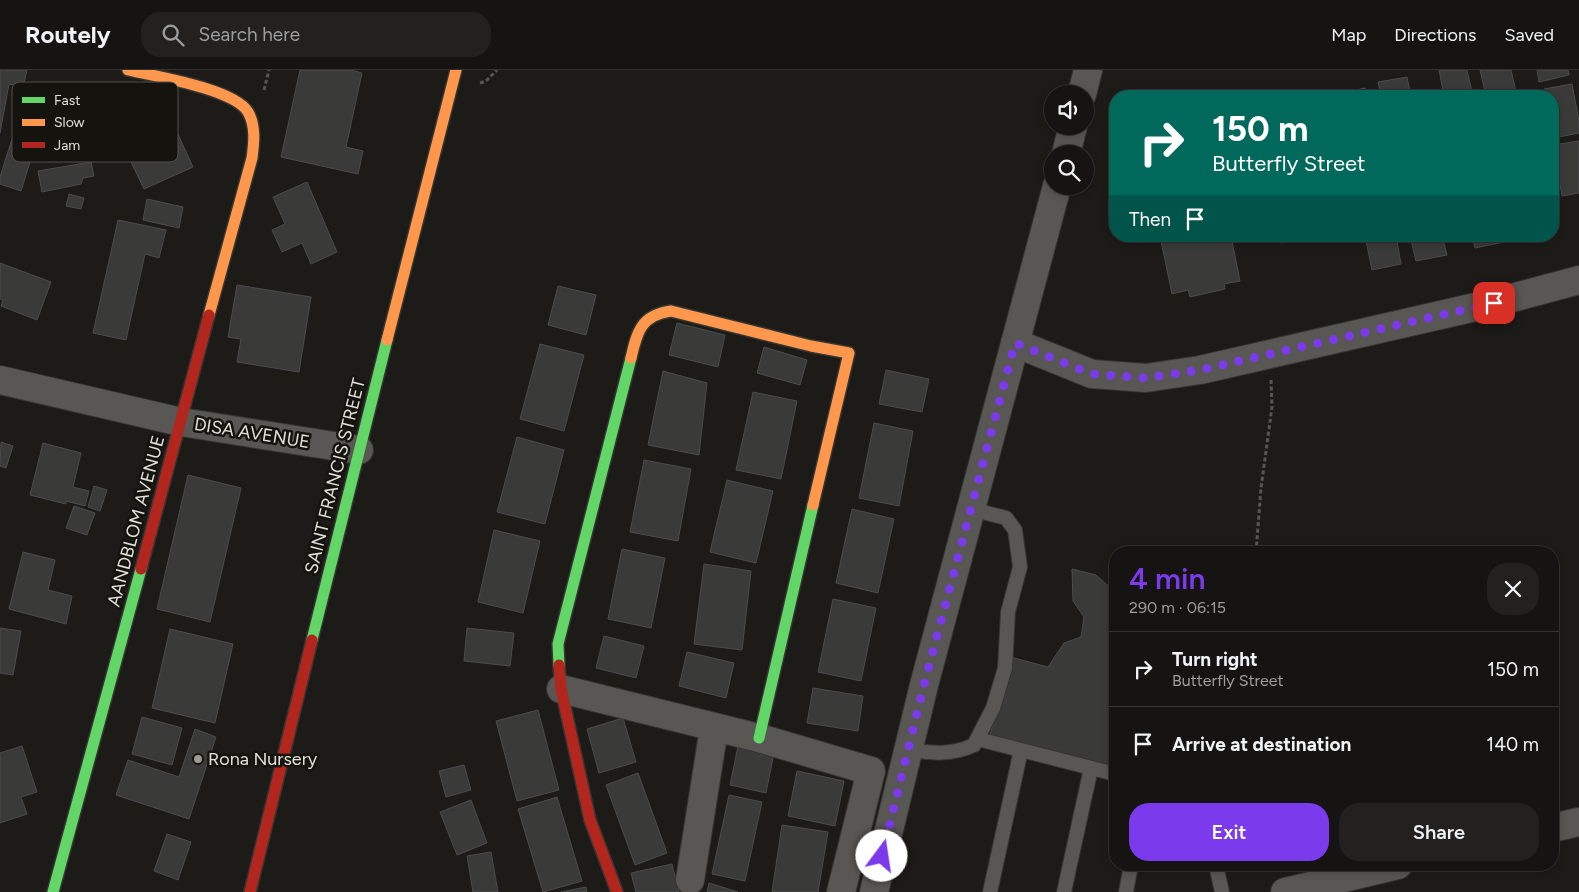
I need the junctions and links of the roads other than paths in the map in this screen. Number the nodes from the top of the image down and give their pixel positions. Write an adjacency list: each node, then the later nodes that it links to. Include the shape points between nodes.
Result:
1 (128, 70): 4 (street, AANDBLOM AVENUE)
2 (456, 70): 12 (street, SAINT FRANCIS STREET)
3 (1089, 70): 6 (street)
4 (176, 82)
5 (178, 83): 11 (street, AANDBLOM AVENUE, via 223,94 243,106 254,135 252,158)
6 (1085, 85)
7 (1055, 195): 9 (street)
8 (1579, 280): 9 (street, via 1494,303 1271,354 1146,378 1092,374)
9 (1015, 343): 13 (street)
10 (0, 380): 11 (street, DISA AVENUE)
11 (181, 422): 12 (street, DISA AVENUE); 28 (street, AANDBLOM AVENUE)
12 (359, 450): 29 (street, SAINT FRANCIS STREET)
13 (971, 508): 17 (lane, via 1006,518 1015,530 1020,567 1008,612 1005,668 993,708); 18 (street)
14 (561, 690): 15 (street); 16 (street, via 558,644 637,333 648,318 671,310 849,353); 30 (street, via 590,820)
15 (714, 728): 16 (street); 27 (street)
16 (759, 738): 31 (street, via 871,771)
17 (978, 739): 18 (lane, via 974,745 949,753 929,754); 19 (lane)
18 (909, 749): 32 (street)
19 (1020, 750): 20 (lane); 33 (lane)
20 (1091, 768): 21 (lane); 34 (lane)
21 (1109, 772)
22 (1579, 822): 23 (street)
23 (1559, 826)
24 (1130, 871): 35 (lane)
25 (1217, 871): 36 (lane)
26 (1373, 871): 37 (street)
27 (690, 880)
28 (53, 892)
29 (250, 892)
30 (616, 892)
31 (841, 892)
32 (874, 892)
33 (990, 892)
34 (1064, 892)
35 (1126, 892)
36 (1222, 892)
37 (1284, 892)

